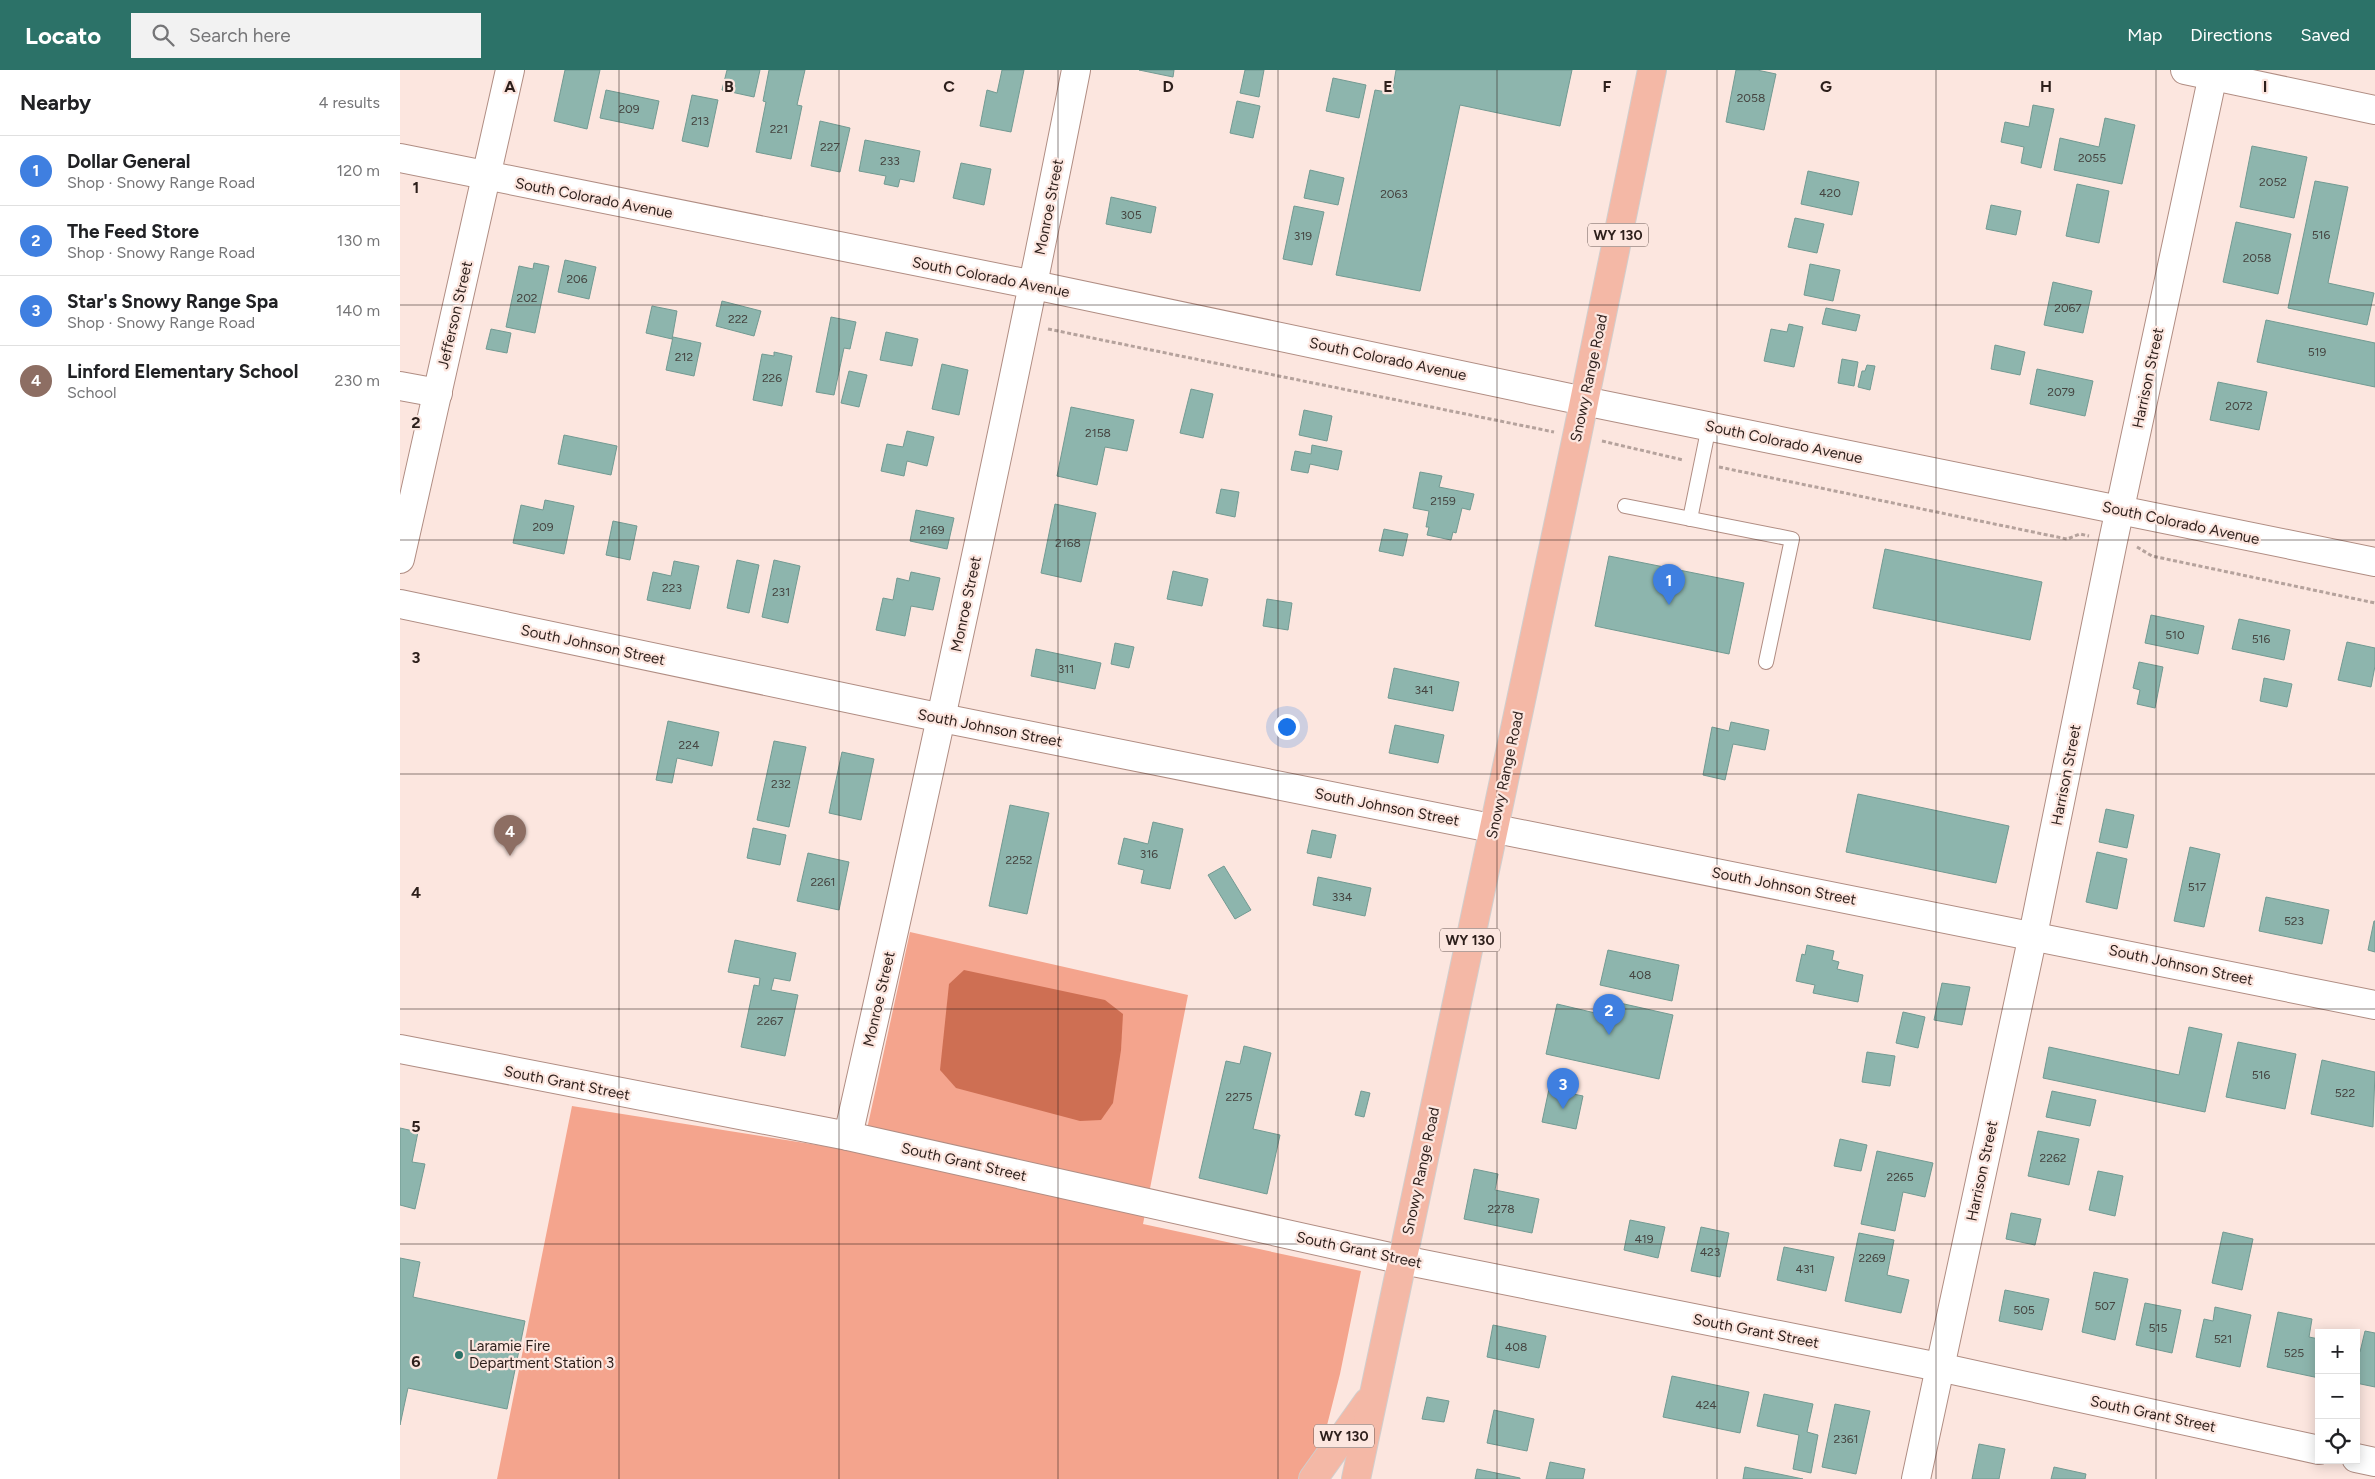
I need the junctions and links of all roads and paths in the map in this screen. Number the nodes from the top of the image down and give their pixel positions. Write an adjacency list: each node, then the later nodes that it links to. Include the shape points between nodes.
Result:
1 (510, 70): 8 (street, Jefferson Street)
2 (1076, 70): 9 (street, Monroe Street)
3 (1652, 70): 13 (main road, Snowy Range Road / WY 130)
4 (2185, 70): 5 (street)
5 (2214, 73): 6 (street); 19 (street, Harrison Street)
6 (2375, 110)
7 (400, 158): 8 (street, South Colorado Avenue)
8 (486, 177): 9 (street, South Colorado Avenue); 12 (street, Jefferson Street)
9 (1034, 285): 13 (street, South Colorado Avenue); 28 (street, Monroe Street)
10 (1045, 328): 15 (path)
11 (400, 386): 12 (street)
12 (438, 393): 23 (street, Jefferson Street)
13 (1584, 401): 14 (street, South Colorado Avenue); 29 (main road, Snowy Range Road / WY 130)
14 (1709, 426): 17 (lane); 19 (street, South Colorado Avenue)
15 (1532, 427)
16 (1611, 443): 17 (path)
17 (1701, 463): 20 (lane); 21 (path, via 2068,539)
18 (1625, 506): 20 (lane)
19 (2119, 510): 24 (street, South Colorado Avenue); 30 (street, Harrison Street)
20 (1690, 519): 27 (lane, via 1792,539)
21 (2080, 534)
22 (2138, 547): 25 (path, via 2152,556)
23 (400, 559)
24 (2375, 562)
25 (2375, 603)
26 (400, 604): 28 (street, South Johnson Street)
27 (1766, 662)
28 (942, 718): 29 (street, South Johnson Street); 33 (street, Monroe Street)
29 (1494, 828): 30 (street, South Johnson Street); 34 (main road, Snowy Range Road / WY 130)
30 (2033, 935): 31 (street, South Johnson Street); 35 (street, Harrison Street)
31 (2375, 1005)
32 (400, 1049): 33 (street, South Grant Street)
33 (848, 1136): 34 (street, South Grant Street)
34 (1403, 1260): 35 (street, South Grant Street); 36 (main road, Snowy Range Road / WY 130)
35 (1939, 1367): 37 (street, South Grant Street); 42 (street, Harrison Street)
36 (1375, 1392): 40 (main road, WY 130); 41 (main road, Snowy Range Road / WY 130)
37 (2315, 1449)
38 (2360, 1459): 39 (street)
39 (2375, 1462)
40 (1313, 1479)
41 (1356, 1479)
42 (1916, 1479)

